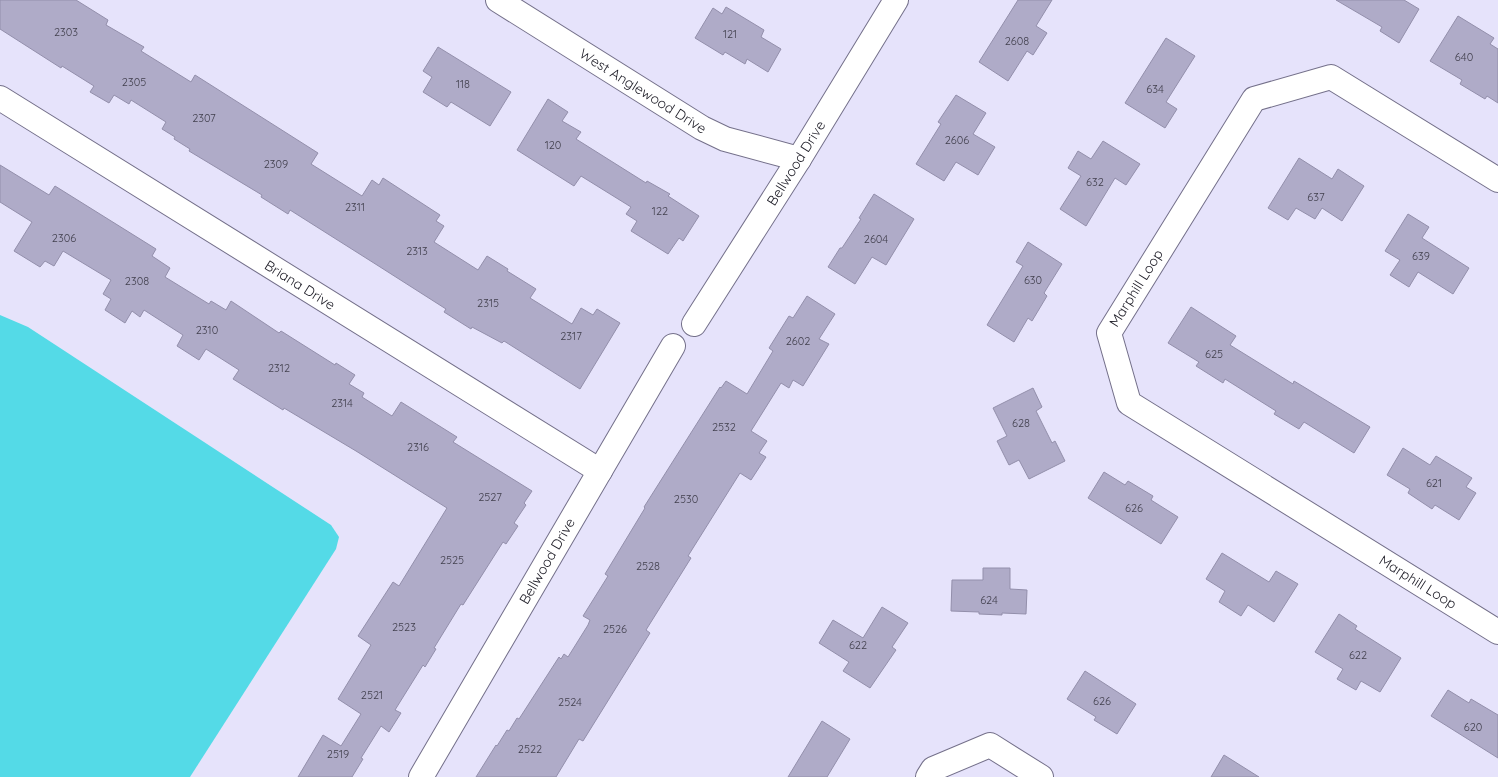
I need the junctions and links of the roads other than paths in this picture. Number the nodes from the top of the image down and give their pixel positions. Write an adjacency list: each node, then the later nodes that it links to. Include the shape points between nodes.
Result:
1 (498, 0): 4 (street, West Anglewood Drive, via 702,128 725,139)
2 (896, 0): 4 (street, Bellwood Drive)
3 (0, 98): 8 (street, Briana Drive)
4 (799, 159): 6 (street, Bellwood Drive)
5 (1498, 180): 9 (street, Marphill Loop, via 1331,77 1254,99 1109,333 1129,403)
6 (694, 324)
7 (673, 346): 8 (street, Bellwood Drive)
8 (600, 471): 10 (street, Bellwood Drive)
9 (1498, 632)
10 (421, 777)
11 (928, 777): 12 (street, via 933,769 990,745)
12 (1041, 777)

